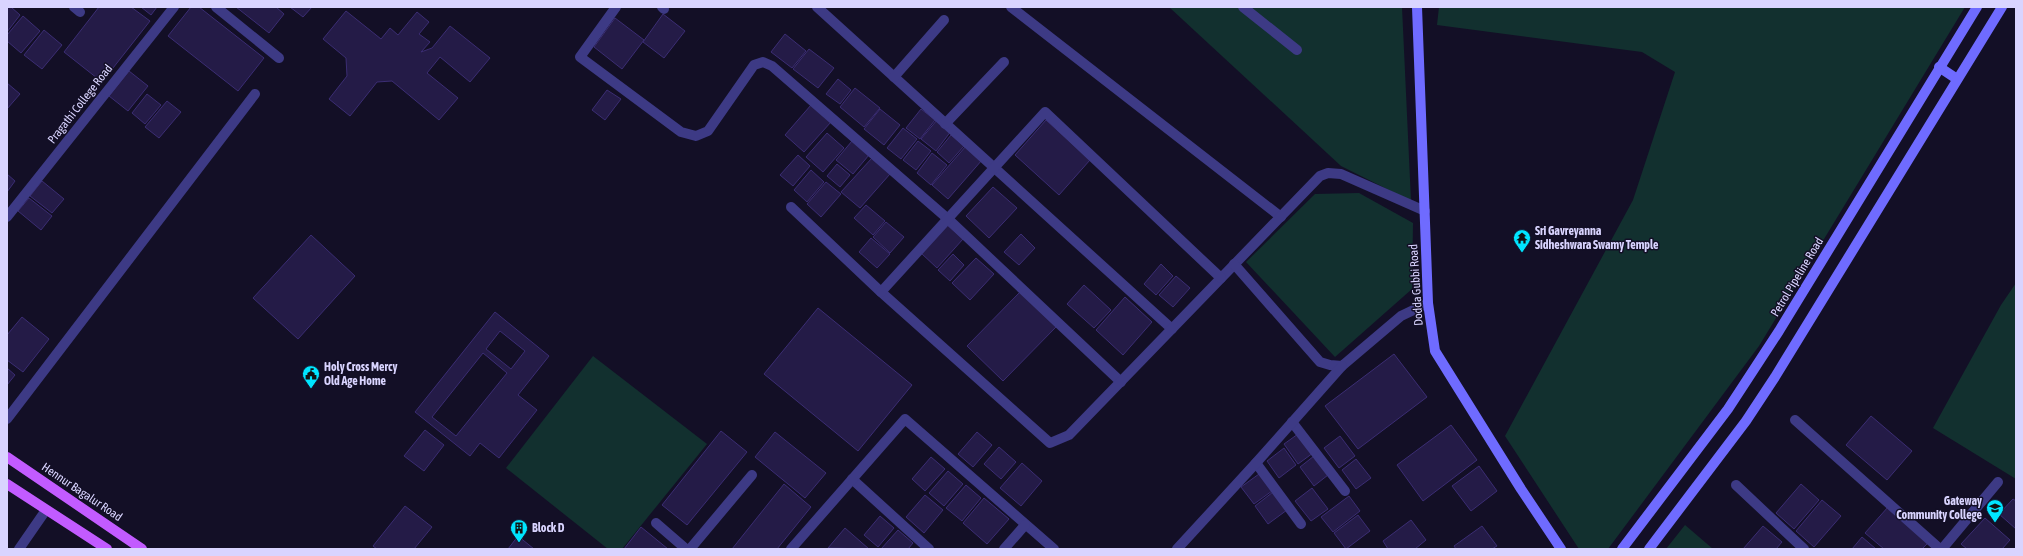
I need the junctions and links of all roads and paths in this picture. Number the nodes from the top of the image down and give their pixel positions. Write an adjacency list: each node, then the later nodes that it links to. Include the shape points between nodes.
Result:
1 (174, 7): 22 (street, Pragathi College Road)
2 (216, 7): 12 (street)
3 (616, 7): 24 (street, via 580,57 681,132 696,136 708,131 754,65 763,62 772,66)
4 (817, 7): 15 (street)
5 (1011, 7): 23 (street)
6 (1243, 7): 11 (street)
7 (1417, 7): 21 (main road, Dodda Gubbi Road)
8 (1977, 7): 14 (main road, Petrol Pipeline Road)
9 (2002, 7): 16 (main road)
10 (944, 20): 15 (street)
11 (1297, 50)
12 (279, 58)
13 (1004, 62): 18 (street)
14 (1939, 67): 16 (main road); 59 (main road, Petrol Pipeline Road, via 1741,390)
15 (894, 77): 18 (street)
16 (1957, 79): 60 (main road, via 1798,343 1754,410)
17 (255, 94): 32 (street)
18 (945, 124): 19 (street)
19 (994, 168): 24 (street); 26 (street, via 1045,112); 29 (street)
20 (791, 208): 27 (street)
21 (1425, 212): 23 (street, via 1341,174 1328,173 1316,179); 28 (main road, Dodda Gubbi Road)
22 (7, 217)
23 (1281, 217): 25 (street)
24 (948, 219): 27 (street); 31 (street)
25 (1234, 264): 26 (street); 30 (street, via 1320,362)
26 (1221, 278): 29 (street)
27 (881, 292): 31 (street, via 1050,442 1069,435)
28 (1428, 303): 30 (street, via 1401,316); 58 (main road, Dodda Gubbi Road, via 1436,351)
29 (1172, 329): 31 (street)
30 (1342, 366): 34 (street)
31 (1121, 382)
32 (7, 419)
33 (1795, 420): 62 (street)
34 (1292, 422): 36 (street); 42 (street)
35 (7, 457): 50 (main road, Hennur Bagalur Road)
36 (1256, 463): 45 (street); 57 (street)
37 (752, 475): 52 (street)
38 (852, 478): 46 (street, via 905,419); 47 (street); 54 (street)
39 (1998, 482): 62 (street)
40 (7, 484): 43 (main road)
41 (1736, 485): 61 (street)
42 (1345, 491)
43 (46, 510): 48 (street); 49 (main road)
44 (656, 523): 51 (street)
45 (1301, 524)
46 (1025, 525): 55 (street); 56 (street)
47 (794, 546): 53 (street)
48 (19, 549)
49 (107, 549)
50 (142, 549)
51 (686, 549)
52 (690, 549)
53 (805, 549)
54 (929, 549)
55 (1004, 549)
56 (1054, 549)
57 (1177, 549)
58 (1561, 549)
59 (1622, 549)
60 (1649, 549)
61 (1804, 549)
62 (1941, 549)

